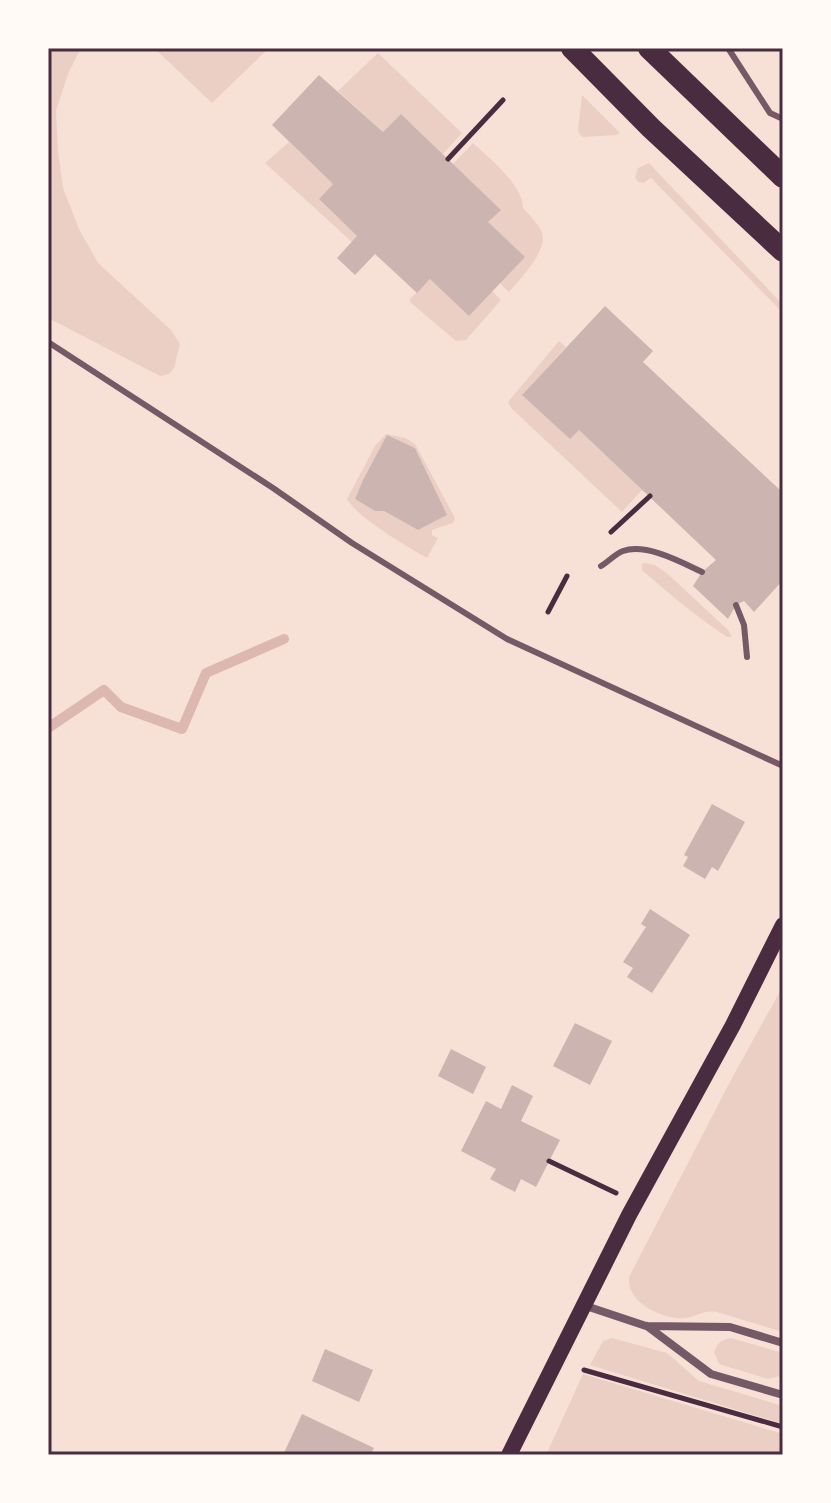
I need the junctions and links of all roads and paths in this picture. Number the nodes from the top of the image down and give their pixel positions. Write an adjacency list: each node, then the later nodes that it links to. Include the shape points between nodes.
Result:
1 (572, 48): 8 (highway)
2 (728, 48): 5 (lane, via 770,113)
3 (654, 49): 7 (highway)
4 (503, 100): 6 (path)
5 (783, 119)
6 (448, 159)
7 (783, 177)
8 (783, 251)
9 (48, 342): 18 (lane, via 507,639)
10 (650, 496): 11 (path)
11 (611, 532)
12 (601, 566): 13 (lane, via 622,551 646,549)
13 (702, 572)
14 (567, 576): 16 (path)
15 (736, 605): 17 (lane)
16 (548, 612)
17 (747, 657)
18 (783, 766)
19 (783, 925): 21 (main road)
20 (549, 1161): 21 (path)
21 (632, 1208): 22 (main road)
22 (583, 1305): 23 (street); 28 (main road)
23 (646, 1326): 24 (street, via 730,1327); 26 (street, via 711,1374)
24 (783, 1343)
25 (584, 1370): 27 (path)
26 (783, 1395)
27 (783, 1427)
28 (509, 1455)

